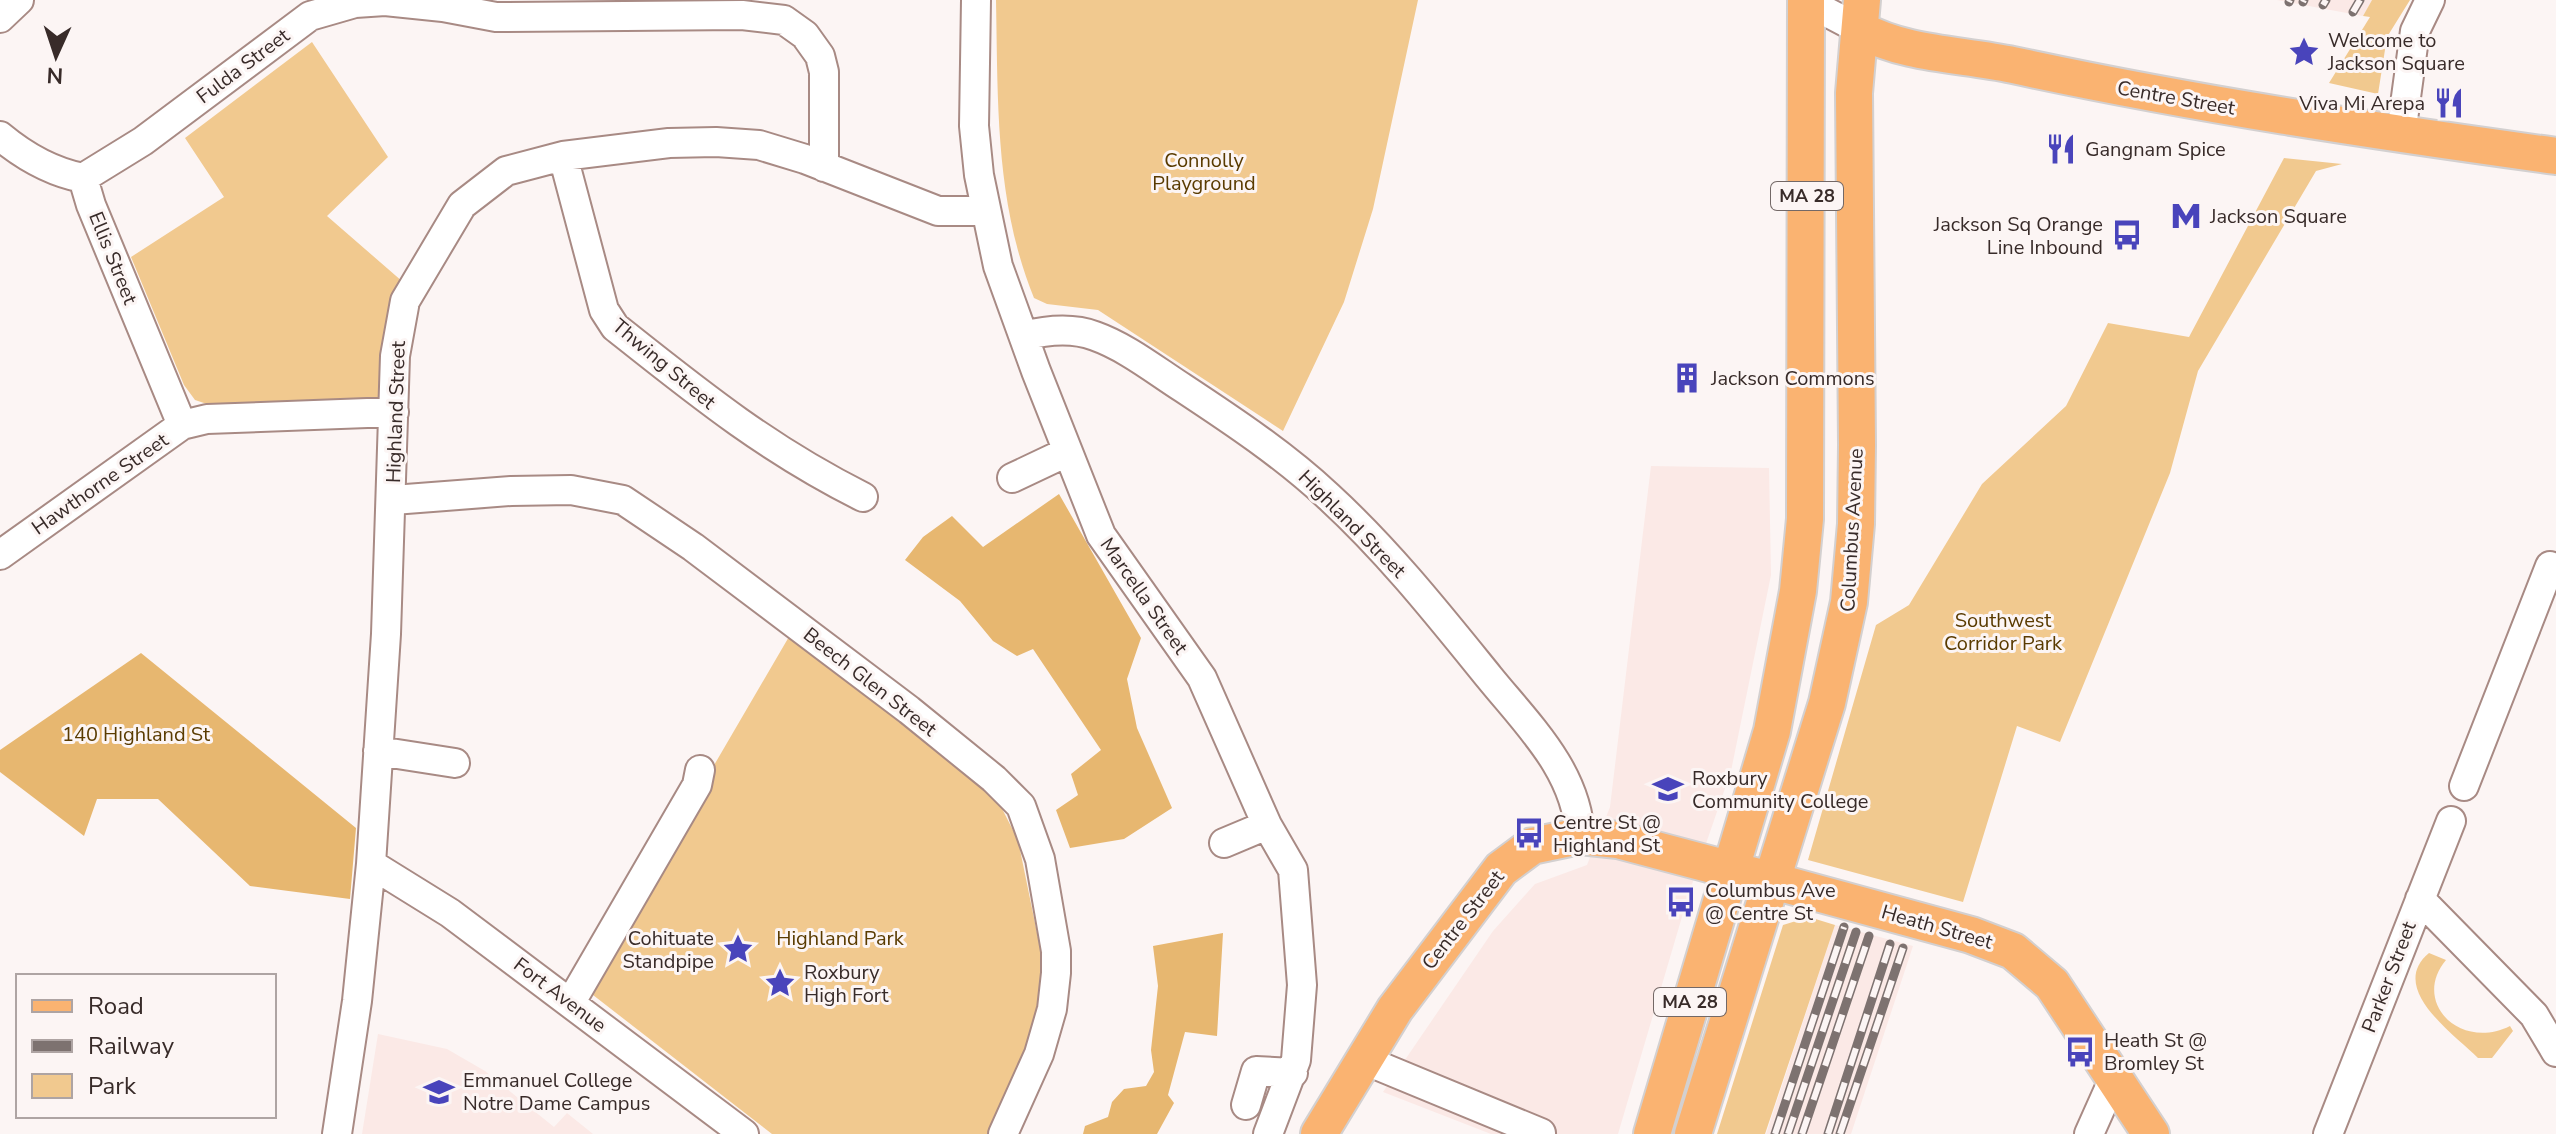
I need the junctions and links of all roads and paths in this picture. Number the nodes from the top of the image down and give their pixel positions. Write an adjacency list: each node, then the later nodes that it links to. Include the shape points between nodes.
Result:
1 (19, 0): 7 (street)
2 (976, 0): 14 (street, Marcella Street, via 974,126)
3 (2430, 0): 8 (street, via 2415,31)
4 (1805, 1): 6 (street, Centre Street); 33 (main road, MA 28, via 1804,547 1778,706)
5 (440, 3): 12 (street, Fulda Street, via 496,17 742,15 784,20 805,35 820,56); 13 (street, Fulda Street, via 355,3 310,16 143,141)
6 (1862, 15): 8 (main road, Centre Street, via 1891,44 2117,88); 34 (main road, Columbus Avenue / MA 28, via 1854,93 1857,377 1852,580 1827,703)
7 (0, 18)
8 (2401, 134): 11 (main road, Centre Street)
9 (0, 136): 13 (street, via 63,174)
10 (563, 156): 12 (street, Highland Street, via 716,142 759,145); 16 (street, Highland Street, via 506,171 462,205 405,301 395,356); 20 (street, Thwing Street, via 604,310 615,327 739,426)
11 (2556, 156)
12 (824, 167): 14 (street, Highland Street, via 938,211)
13 (83, 178): 17 (street, Ellis Street)
14 (985, 211): 15 (street, Marcella Street)
15 (1024, 336): 18 (street, Marcella Street); 30 (street, Highland Street, via 1071,330 1129,353 1244,429 1326,494 1424,597 1548,750 1571,787)
16 (394, 412): 17 (street, Hawthorne Street, via 207,419); 21 (street, Highland Street)
17 (182, 425): 22 (street, Hawthorne Street)
18 (1067, 452): 19 (street); 29 (street, Marcella Street, via 1108,548 1213,699)
19 (1012, 478)
20 (863, 497)
21 (393, 500): 24 (street, Highland Street); 45 (street, Beech Glen Street, via 571,490 623,500 909,710 1021,806 1040,859 1056,973 1039,1054)
22 (0, 555)
23 (2556, 569): 27 (street, via 2550,566)
24 (378, 751): 25 (street); 32 (street, Highland Street)
25 (455, 763)
26 (700, 770): 36 (street, via 697,785)
27 (2464, 786)
28 (2451, 821): 35 (street, Parker Street)
29 (1267, 825): 31 (street); 39 (street, Marcella Street, via 1293,870 1297,889 1302,985)
30 (1580, 836): 33 (main road, Centre Street, via 1618,840); 38 (main road, Centre Street, via 1539,843 1509,861)
31 (1224, 843)
32 (371, 864): 36 (street, Fort Avenue, via 450,913); 44 (street, Highland Street)
33 (1731, 870): 34 (main road, Heath Street); 48 (main road, MA 28)
34 (1773, 881): 40 (main road, Heath Street, via 2013,951 2052,984); 49 (main road, Columbus Avenue / MA 28)
35 (2420, 899): 37 (street, via 2534,1015); 52 (street, Parker Street)
36 (571, 1002): 42 (street, Fort Avenue)
37 (2556, 1052)
38 (1362, 1059): 43 (street); 47 (main road, Centre Street)
39 (1293, 1073): 41 (street, via 1256,1071); 46 (street, Marcella Street)
40 (2114, 1078): 50 (street); 51 (main road, Heath Street)
41 (1246, 1105)
42 (727, 1129)
43 (1541, 1133)
44 (337, 1134)
45 (1003, 1134)
46 (1268, 1134)
47 (1319, 1134)
48 (1652, 1134)
49 (1693, 1134)
50 (2089, 1134)
51 (2151, 1134)
52 (2328, 1134)

